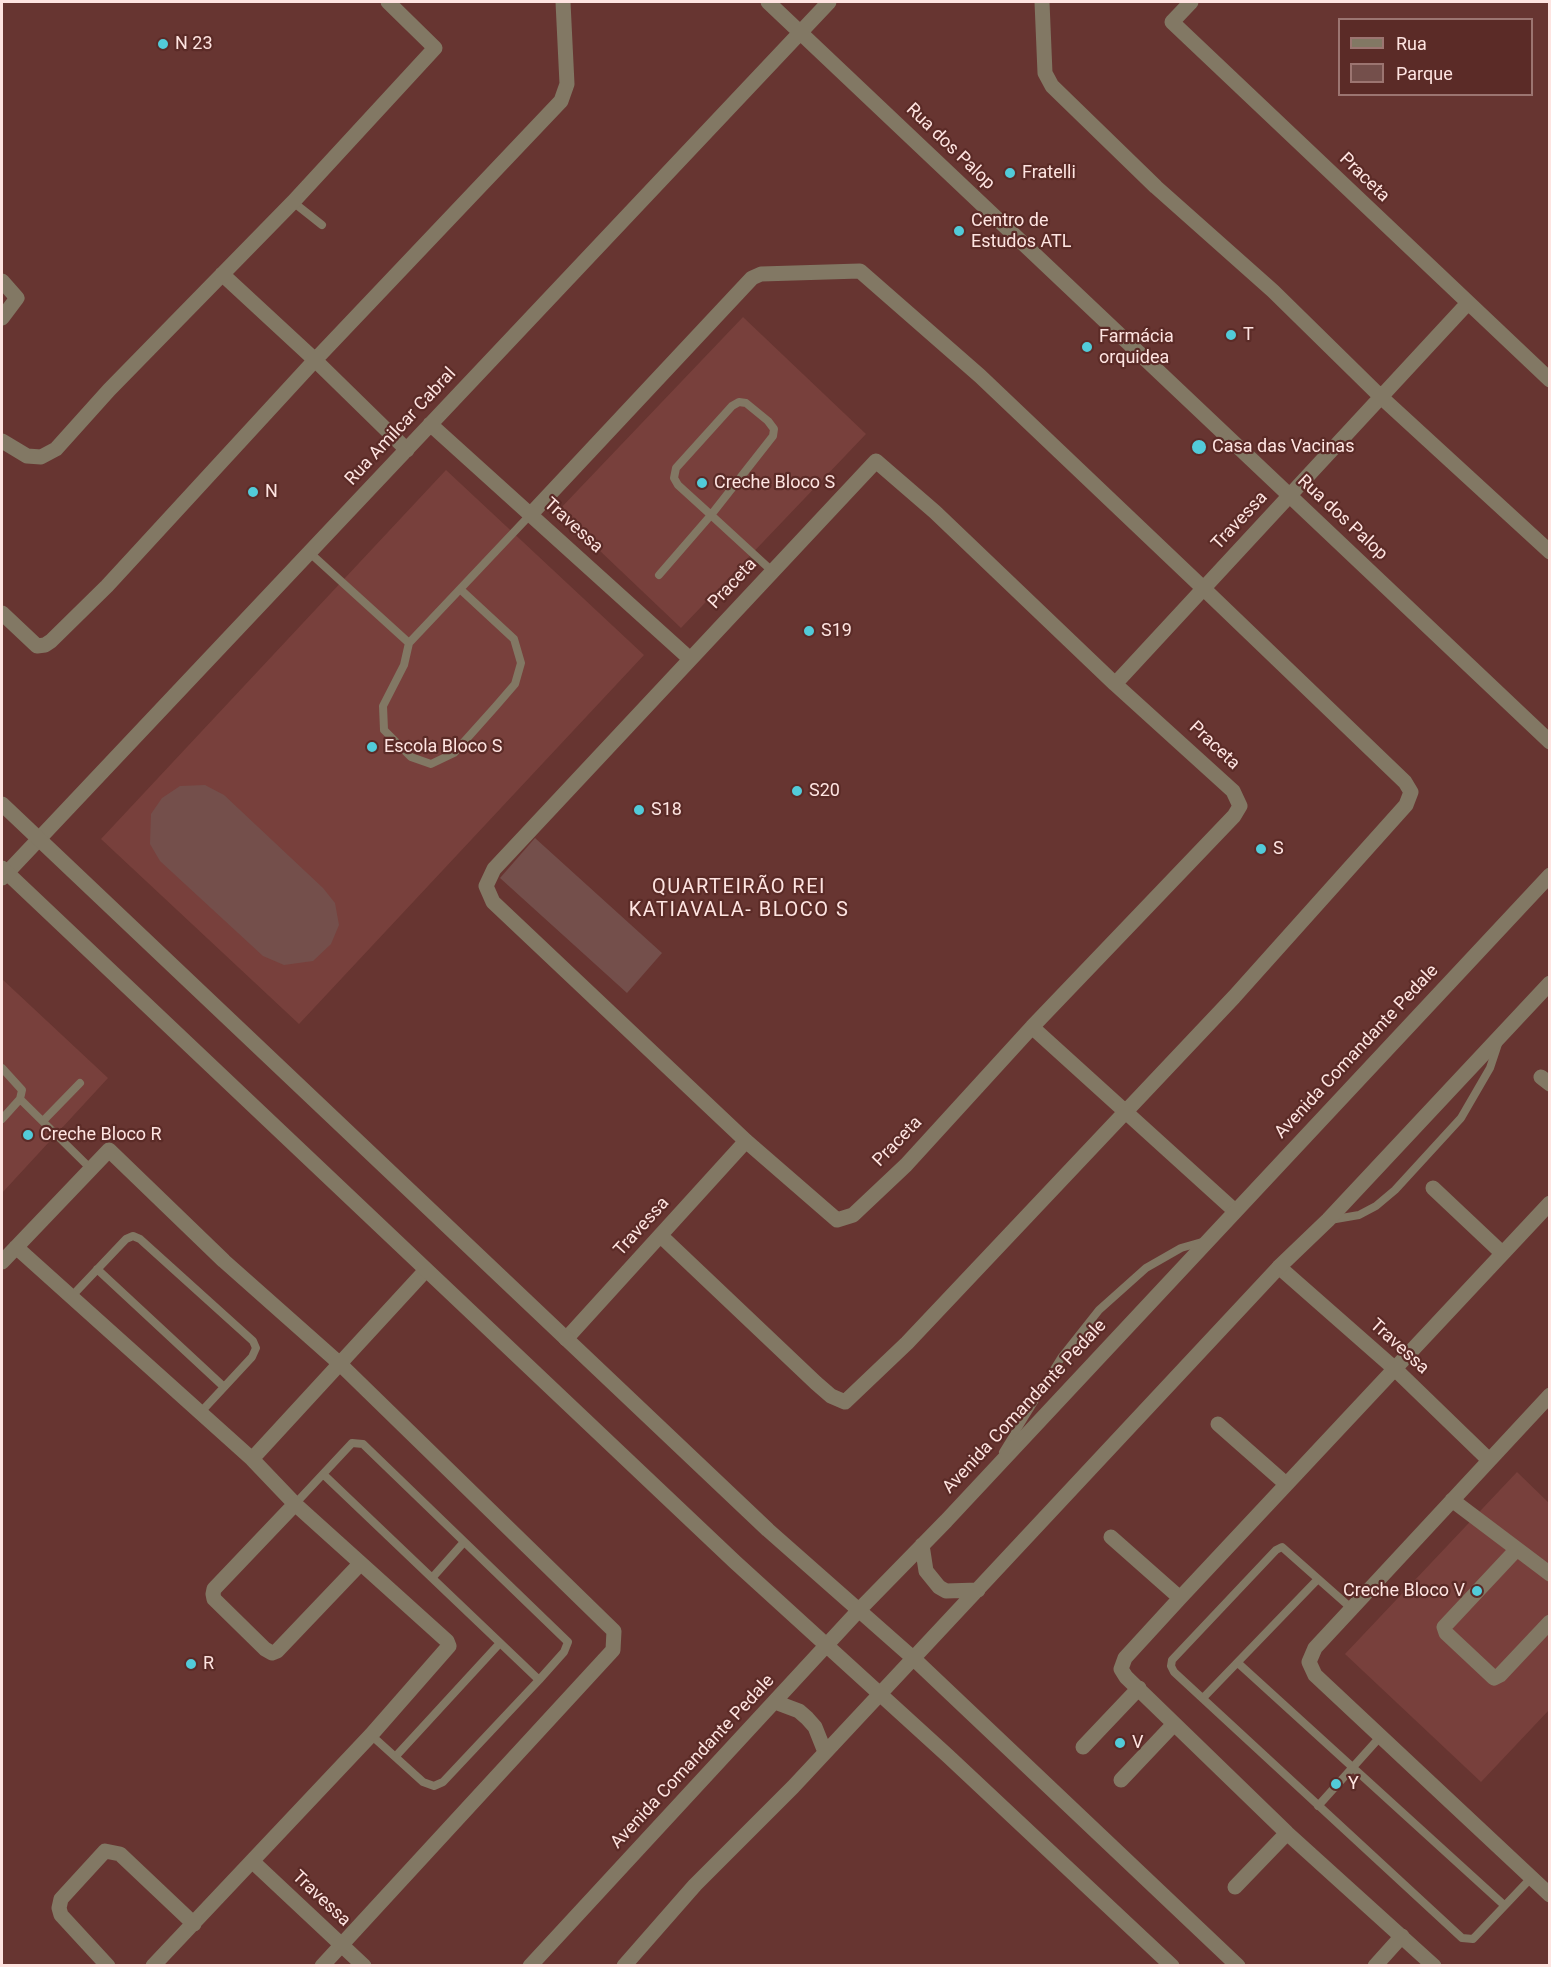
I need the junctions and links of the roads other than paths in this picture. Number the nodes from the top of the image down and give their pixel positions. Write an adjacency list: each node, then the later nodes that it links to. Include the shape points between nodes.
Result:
1 (388, 2): 8 (street, via 435,48)
2 (563, 2): 14 (street, via 567,84 561,102)
3 (768, 2): 7 (street, Rua dos Palop)
4 (829, 2): 7 (street, Rua Amilcar Cabral)
5 (1042, 2): 16 (street, via 1045,73 1052,86)
6 (1191, 2): 12 (street, Praceta, via 1172,22)
7 (800, 32): 17 (street, Rua Amilcar Cabral); 20 (street, Rua dos Palop)
8 (293, 202): 9 (lane); 10 (street)
9 (322, 225)
10 (222, 274): 14 (street); 18 (street, via 56,449 41,457 27,456)
11 (2, 281): 13 (street, via 17,298)
12 (1467, 304): 15 (street, Praceta); 16 (street, Travessa)
13 (2, 318)
14 (315, 360): 19 (street); 29 (street, via 107,586 45,645 37,646)
15 (1550, 380)
16 (1381, 397): 20 (street, Travessa); 23 (street)
17 (430, 424): 19 (street, Rua Amilcar Cabral); 21 (street, Travessa)
18 (2, 441)
19 (406, 450): 24 (street, Rua Amilcar Cabral)
20 (1290, 496): 27 (street, Travessa); 33 (street, Rua dos Palop)
21 (531, 514): 27 (street, via 752,279 761,274 861,271 980,376); 28 (lane); 31 (street, Travessa)
22 (711, 515): 22 (lane, via 678,485 674,478 676,468 732,406 746,403 768,421 774,429 772,436); 25 (lane); 26 (lane)
23 (1550, 552)
24 (310, 553): 30 (lane); 35 (street, Rua Amilcar Cabral)
25 (772, 571): 31 (street, Praceta); 32 (street, Praceta, via 876,461)
26 (659, 575)
27 (1203, 588): 32 (street, Travessa); 44 (street, via 1411,792 1330,891)
28 (460, 589): 30 (lane); 30 (lane, via 514,639 521,663 515,684 496,706 454,753 431,764 411,757 393,741 381,718 404,665)
29 (2, 613)
30 (409, 643)
31 (689, 658): 47 (street, Praceta, via 494,869 486,886 492,902)
32 (1115, 684): 39 (street, Praceta, via 1233,790 1239,806 1234,816)
33 (1550, 742)
34 (2, 804): 35 (street)
35 (38, 839): 36 (street, Rua Amilcar Cabral); 62 (street)
36 (3, 873): 60 (street)
37 (1550, 875): 51 (street, Avenida Comandante Pedale)
38 (1550, 983): 40 (street)
39 (1032, 1027): 44 (street); 47 (street, Praceta, via 906,1165 844,1220 830,1217)
40 (1500, 1037): 52 (street); 52 (lane, via 1490,1068 1461,1118 1395,1190 1359,1215)
41 (2, 1068): 43 (lane, via 21,1086)
42 (80, 1083): 46 (lane)
43 (21, 1099): 45 (lane); 46 (lane)
44 (1126, 1113): 51 (street); 53 (street, via 846,1402 816,1383)
45 (2, 1119)
46 (43, 1121): 48 (lane)
47 (746, 1141): 53 (street, Travessa)
48 (91, 1169): 55 (street); 63 (street, via 109,1150 224,1261)
49 (1433, 1188): 56 (street)
50 (1550, 1203): 56 (street)
51 (1234, 1211): 54 (street, Avenida Comandante Pedale)
52 (1328, 1220): 58 (street)
53 (661, 1236): 62 (street, Travessa)
54 (1207, 1240): 71 (street, Avenida Comandante Pedale); 71 (lane, via 1181,1248 1146,1268 1099,1310 1061,1358)
55 (16, 1247): 57 (street); 61 (street)
56 (1502, 1253): 64 (street)
57 (2, 1262)
58 (1279, 1267): 64 (street, Travessa); 84 (street)
59 (97, 1269): 61 (lane); 65 (lane); 65 (lane, via 126,1239 141,1239 253,1341 256,1348 252,1357)
60 (426, 1270): 63 (street); 90 (street)
61 (71, 1297): 67 (street)
62 (566, 1339): 87 (street, via 768,1530)
63 (339, 1363): 69 (street); 115 (street, via 610,1626 615,1637 613,1650)
64 (1395, 1369): 70 (street, Travessa); 73 (street)
65 (224, 1386): 67 (lane)
66 (1550, 1395): 70 (street)
67 (201, 1413): 69 (street)
68 (1218, 1424): 73 (street)
69 (252, 1459): 75 (street)
70 (1489, 1460): 74 (street)
71 (994, 1468): 78 (street, Avenida Comandante Pedale)
72 (323, 1474): 75 (lane); 77 (lane, via 352,1443 363,1444); 82 (lane)
73 (1286, 1484): 85 (street)
74 (1452, 1500): 79 (street); 86 (street)
75 (295, 1504): 80 (street); 80 (street, via 214,1589 214,1599 265,1650 278,1651)
76 (1111, 1537): 85 (street)
77 (464, 1542): 82 (lane); 93 (lane, via 568,1642)
78 (922, 1545): 84 (street, via 926,1570 939,1587 946,1591); 87 (street, Avenida Comandante Pedale)
79 (1517, 1549): 81 (street); 88 (street, via 1448,1622 1444,1627 1446,1633 1494,1678)
80 (360, 1564): 99 (street, via 449,1646)
81 (1550, 1574)
82 (432, 1578): 89 (lane)
83 (1318, 1579): 86 (lane); 92 (lane); 96 (lane, via 1282,1547 1268,1559 1172,1660 1174,1672)
84 (978, 1590): 91 (street)
85 (1180, 1598): 94 (street, via 1125,1658 1123,1672)
86 (1351, 1608): 100 (street, via 1315,1648 1309,1662 1315,1675)
87 (859, 1610): 90 (street, Avenida Comandante Pedale); 91 (street)
88 (1550, 1622)
89 (500, 1643): 93 (lane); 103 (lane)
90 (826, 1646): 95 (street); 97 (street, Avenida Comandante Pedale)
91 (913, 1658): 95 (street); 123 (street)
92 (1238, 1663): 96 (lane); 104 (lane)
93 (539, 1680): 103 (lane, via 444,1782 434,1786 423,1782)
94 (1139, 1688): 98 (street); 101 (street)
95 (879, 1693): 102 (street); 122 (street)
96 (1203, 1698): 106 (lane)
97 (775, 1702): 102 (street, via 807,1718); 120 (street, Avenida Comandante Pedale)
98 (1174, 1724): 105 (street); 107 (street)
99 (371, 1735): 103 (lane); 108 (street)
100 (1380, 1737): 104 (lane); 109 (street)
101 (1083, 1747)
102 (825, 1752): 121 (street)
103 (396, 1756)
104 (1352, 1767): 106 (lane); 112 (lane)
105 (1122, 1780)
106 (1318, 1806): 112 (lane, via 1462,1938 1473,1939)
107 (1287, 1833): 110 (street); 114 (street)
108 (252, 1861): 113 (street); 115 (street, Travessa)
109 (1531, 1878): 111 (street); 112 (lane)
110 (1235, 1887)
111 (1550, 1895)
112 (1504, 1905)
113 (194, 1924): 116 (street, via 120,1854 105,1851 61,1899 59,1908 61,1915); 117 (street)
114 (1402, 1936): 124 (street); 125 (street)
115 (342, 1945): 118 (street); 119 (street, Travessa)
116 (108, 1965)
117 (153, 1965)
118 (322, 1965)
119 (364, 1965)
120 (530, 1965)
121 (624, 1965)
122 (1172, 1965)
123 (1238, 1965)
124 (1375, 1965)
125 (1434, 1965)

